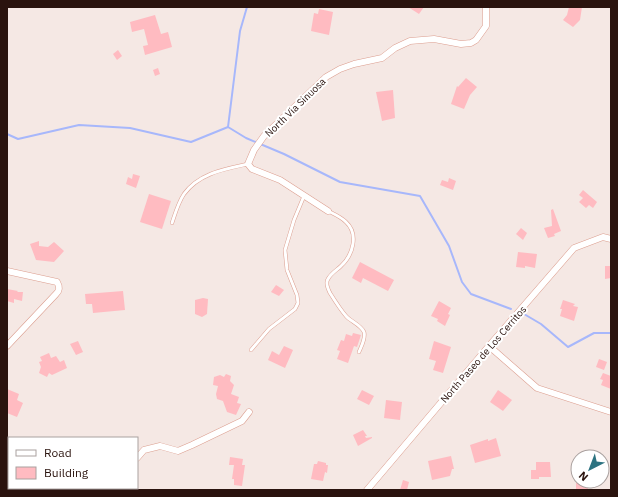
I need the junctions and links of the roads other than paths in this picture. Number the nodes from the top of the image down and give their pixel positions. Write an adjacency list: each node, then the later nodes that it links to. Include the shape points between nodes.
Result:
1 (486, 7): 2 (street, North Via Sinuosa, via 486,26 471,43 461,44 434,39 410,41 382,58 354,64 326,77 264,136)
2 (248, 164): 3 (street, via 252,169 280,180); 5 (lane, via 214,172 194,184 180,200)
3 (304, 196): 4 (street); 10 (lane, via 285,250 287,270 298,303 295,309 269,329)
4 (328, 211): 11 (lane, via 348,224 352,237 349,257 326,282 346,316 363,330 364,338)
5 (172, 223)
6 (611, 239): 9 (street, North Paseo de Los Cerritos, via 603,236 574,248)
7 (7, 271): 8 (street, via 57,282 59,288)
8 (7, 346)
9 (489, 346): 13 (street, via 538,388); 15 (street, North Paseo de Los Cerritos)
10 (251, 350)
11 (359, 352)
12 (249, 412): 14 (street, via 242,421 178,451 160,446 144,450)
13 (611, 412)
14 (138, 457)
15 (367, 490)

